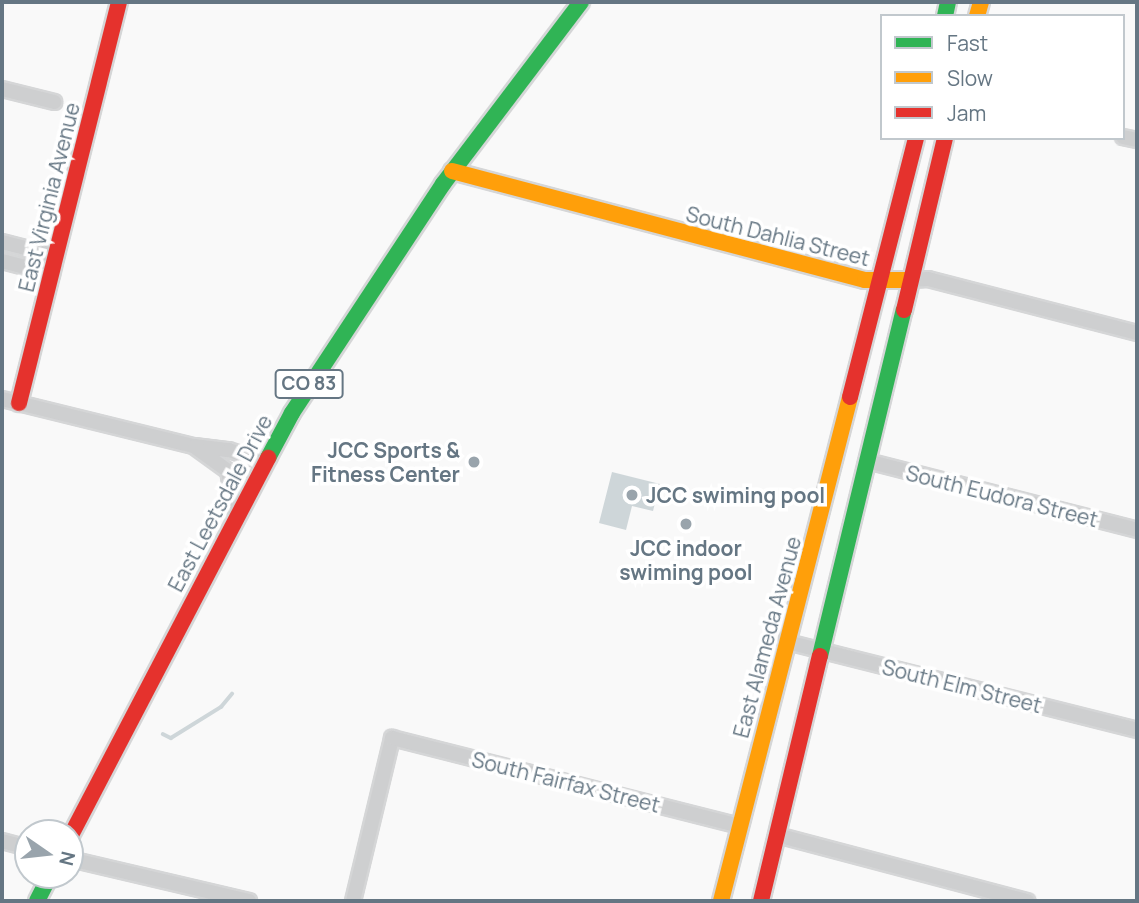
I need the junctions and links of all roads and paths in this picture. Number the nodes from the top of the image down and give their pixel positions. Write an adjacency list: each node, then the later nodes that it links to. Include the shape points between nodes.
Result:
1 (118, 2): 9 (main road, East Virginia Avenue)
2 (581, 2): 7 (main road, East Leetsdale Drive / CO 83)
3 (2, 89): 4 (street)
4 (54, 102)
5 (916, 140): 13 (main road, East Alameda Avenue)
6 (944, 140): 12 (main road)
7 (452, 171): 13 (main road, South Dahlia Street, via 561,203); 19 (main road, East Leetsdale Drive / CO 83, via 319,369)
8 (2, 242): 9 (street)
9 (56, 256): 11 (main road, East Virginia Avenue)
10 (2, 261): 11 (street)
11 (52, 274): 16 (main road, East Virginia Avenue)
12 (909, 280): 13 (main road, South Dahlia Street); 14 (street, South Dahlia Street, via 928,279); 18 (main road)
13 (881, 282): 22 (main road, East Alameda Avenue)
14 (1137, 333)
15 (2, 399): 16 (street)
16 (19, 403): 17 (street)
17 (194, 446): 19 (street, via 229,450); 20 (street, via 228,471)
18 (867, 461): 21 (street, South Eudora Street); 23 (main road)
19 (263, 462): 20 (main road, East Leetsdale Drive / CO 83)
20 (236, 514): 25 (main road, East Leetsdale Drive / CO 83)
21 (1137, 530)
22 (788, 642): 23 (street, South Elm Street); 26 (main road, East Alameda Avenue)
23 (821, 650): 24 (street, South Elm Street); 27 (main road)
24 (1137, 730)
25 (79, 819)
26 (740, 826): 30 (street, South Fairfax Street, via 392,738); 31 (main road, East Alameda Avenue)
27 (778, 835): 32 (main road); 33 (street)
28 (84, 862): 29 (street)
29 (249, 901)
30 (353, 901)
31 (721, 901)
32 (761, 901)
33 (1027, 901)

